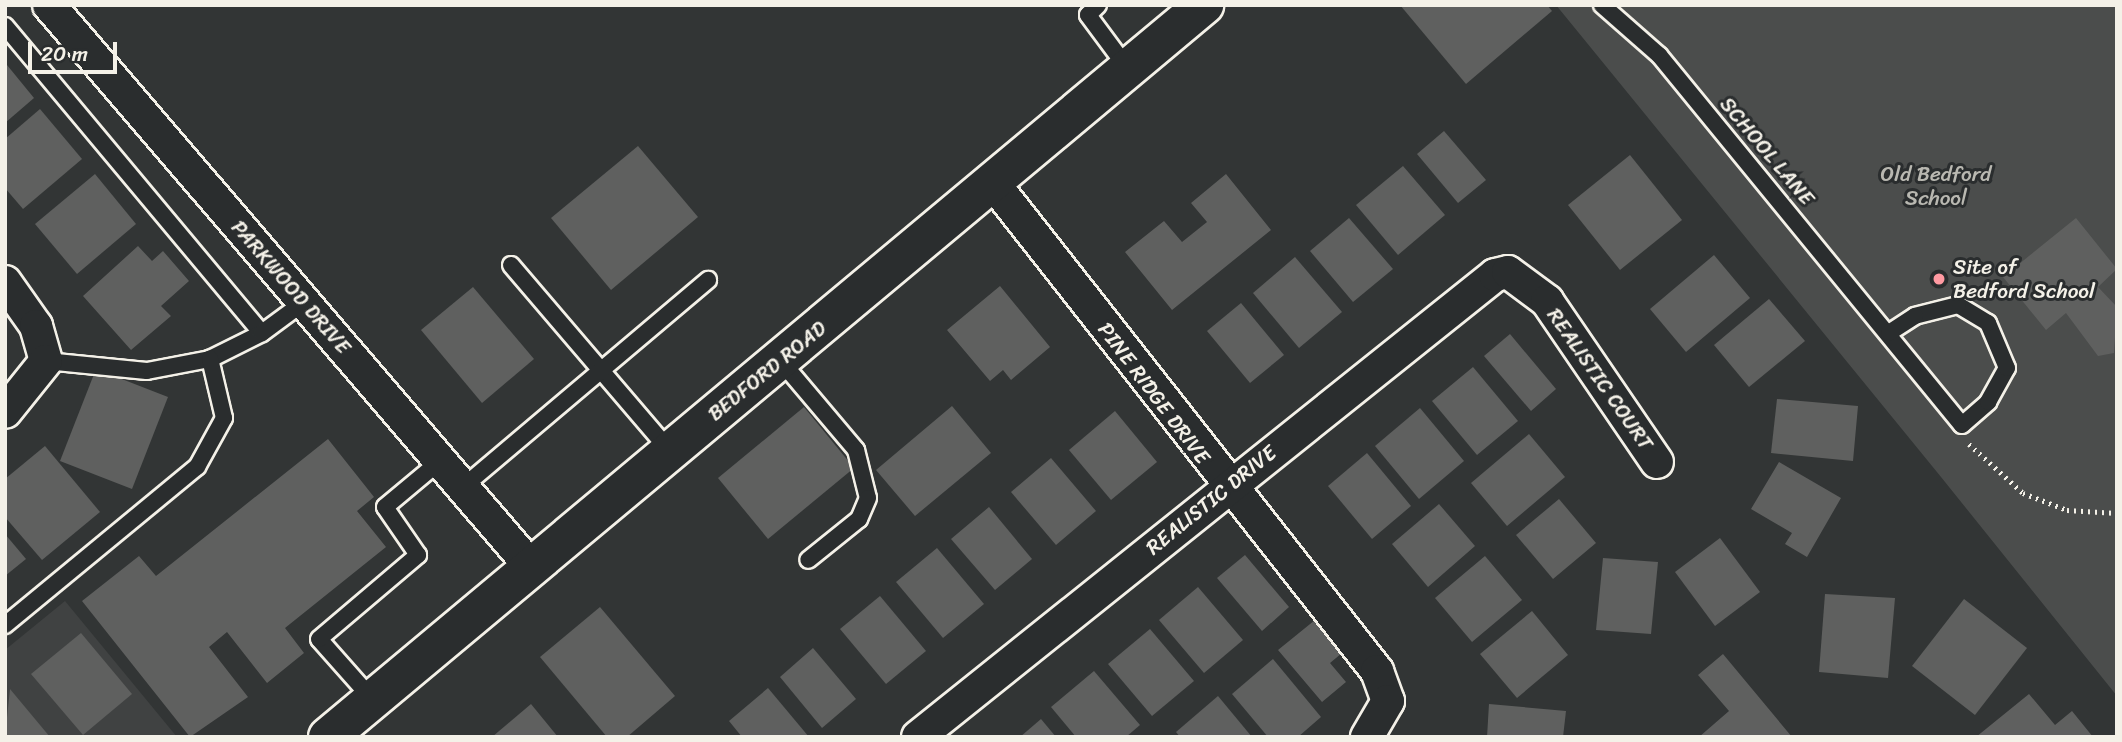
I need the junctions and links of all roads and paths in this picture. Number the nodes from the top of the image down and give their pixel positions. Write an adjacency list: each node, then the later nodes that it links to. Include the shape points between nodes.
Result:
1 (49, 5): 12 (street, PARKWOOD DRIVE)
2 (1098, 5): 6 (lane, via 1088,15)
3 (1204, 5): 6 (main road, BEDFORD ROAD)
4 (1602, 5): 14 (lane, SCHOOL LANE, via 1659,55)
5 (5, 26): 13 (lane)
6 (1129, 71): 7 (main road, BEDFORD ROAD)
7 (994, 184): 16 (main road, BEDFORD ROAD); 25 (street, PINE RIDGE DRIVE)
8 (511, 265): 18 (lane)
9 (1508, 272): 23 (street, REALISTIC COURT, via 1547,302); 25 (street, REALISTIC DRIVE, via 1464,296)
10 (708, 280): 18 (lane)
11 (5, 282): 17 (street, via 36,326)
12 (304, 302): 13 (lane); 22 (street, PARKWOOD DRIVE)
13 (262, 333): 15 (lane)
14 (1889, 333): 14 (lane, SCHOOL LANE, via 1962,425 1988,402 2007,368 1988,323 1958,305 1915,316)
15 (210, 359): 17 (lane, via 146,372); 29 (lane, via 224,418 197,467)
16 (780, 360): 20 (main road, BEDFORD ROAD); 27 (lane, via 856,450 868,498 859,519)
17 (46, 361): 19 (street)
18 (600, 369): 20 (lane); 24 (lane)
19 (5, 412)
20 (670, 451): 28 (main road, BEDFORD ROAD)
21 (1975, 452): 26 (path, via 1998,475 2045,503)
22 (440, 461): 24 (street, PARKWOOD DRIVE); 30 (lane, via 385,507 418,555 319,639)
23 (1657, 462)
24 (463, 487): 28 (street, PARKWOOD DRIVE)
25 (1227, 487): 32 (street, REALISTIC DRIVE); 33 (street, PINE RIDGE DRIVE, via 1377,671 1388,701)
26 (2117, 513)
27 (808, 560)
28 (532, 568): 30 (main road, BEDFORD ROAD)
29 (5, 625)
30 (373, 700): 31 (main road, BEDFORD ROAD)
31 (328, 737)
32 (918, 737)
33 (1367, 737)

